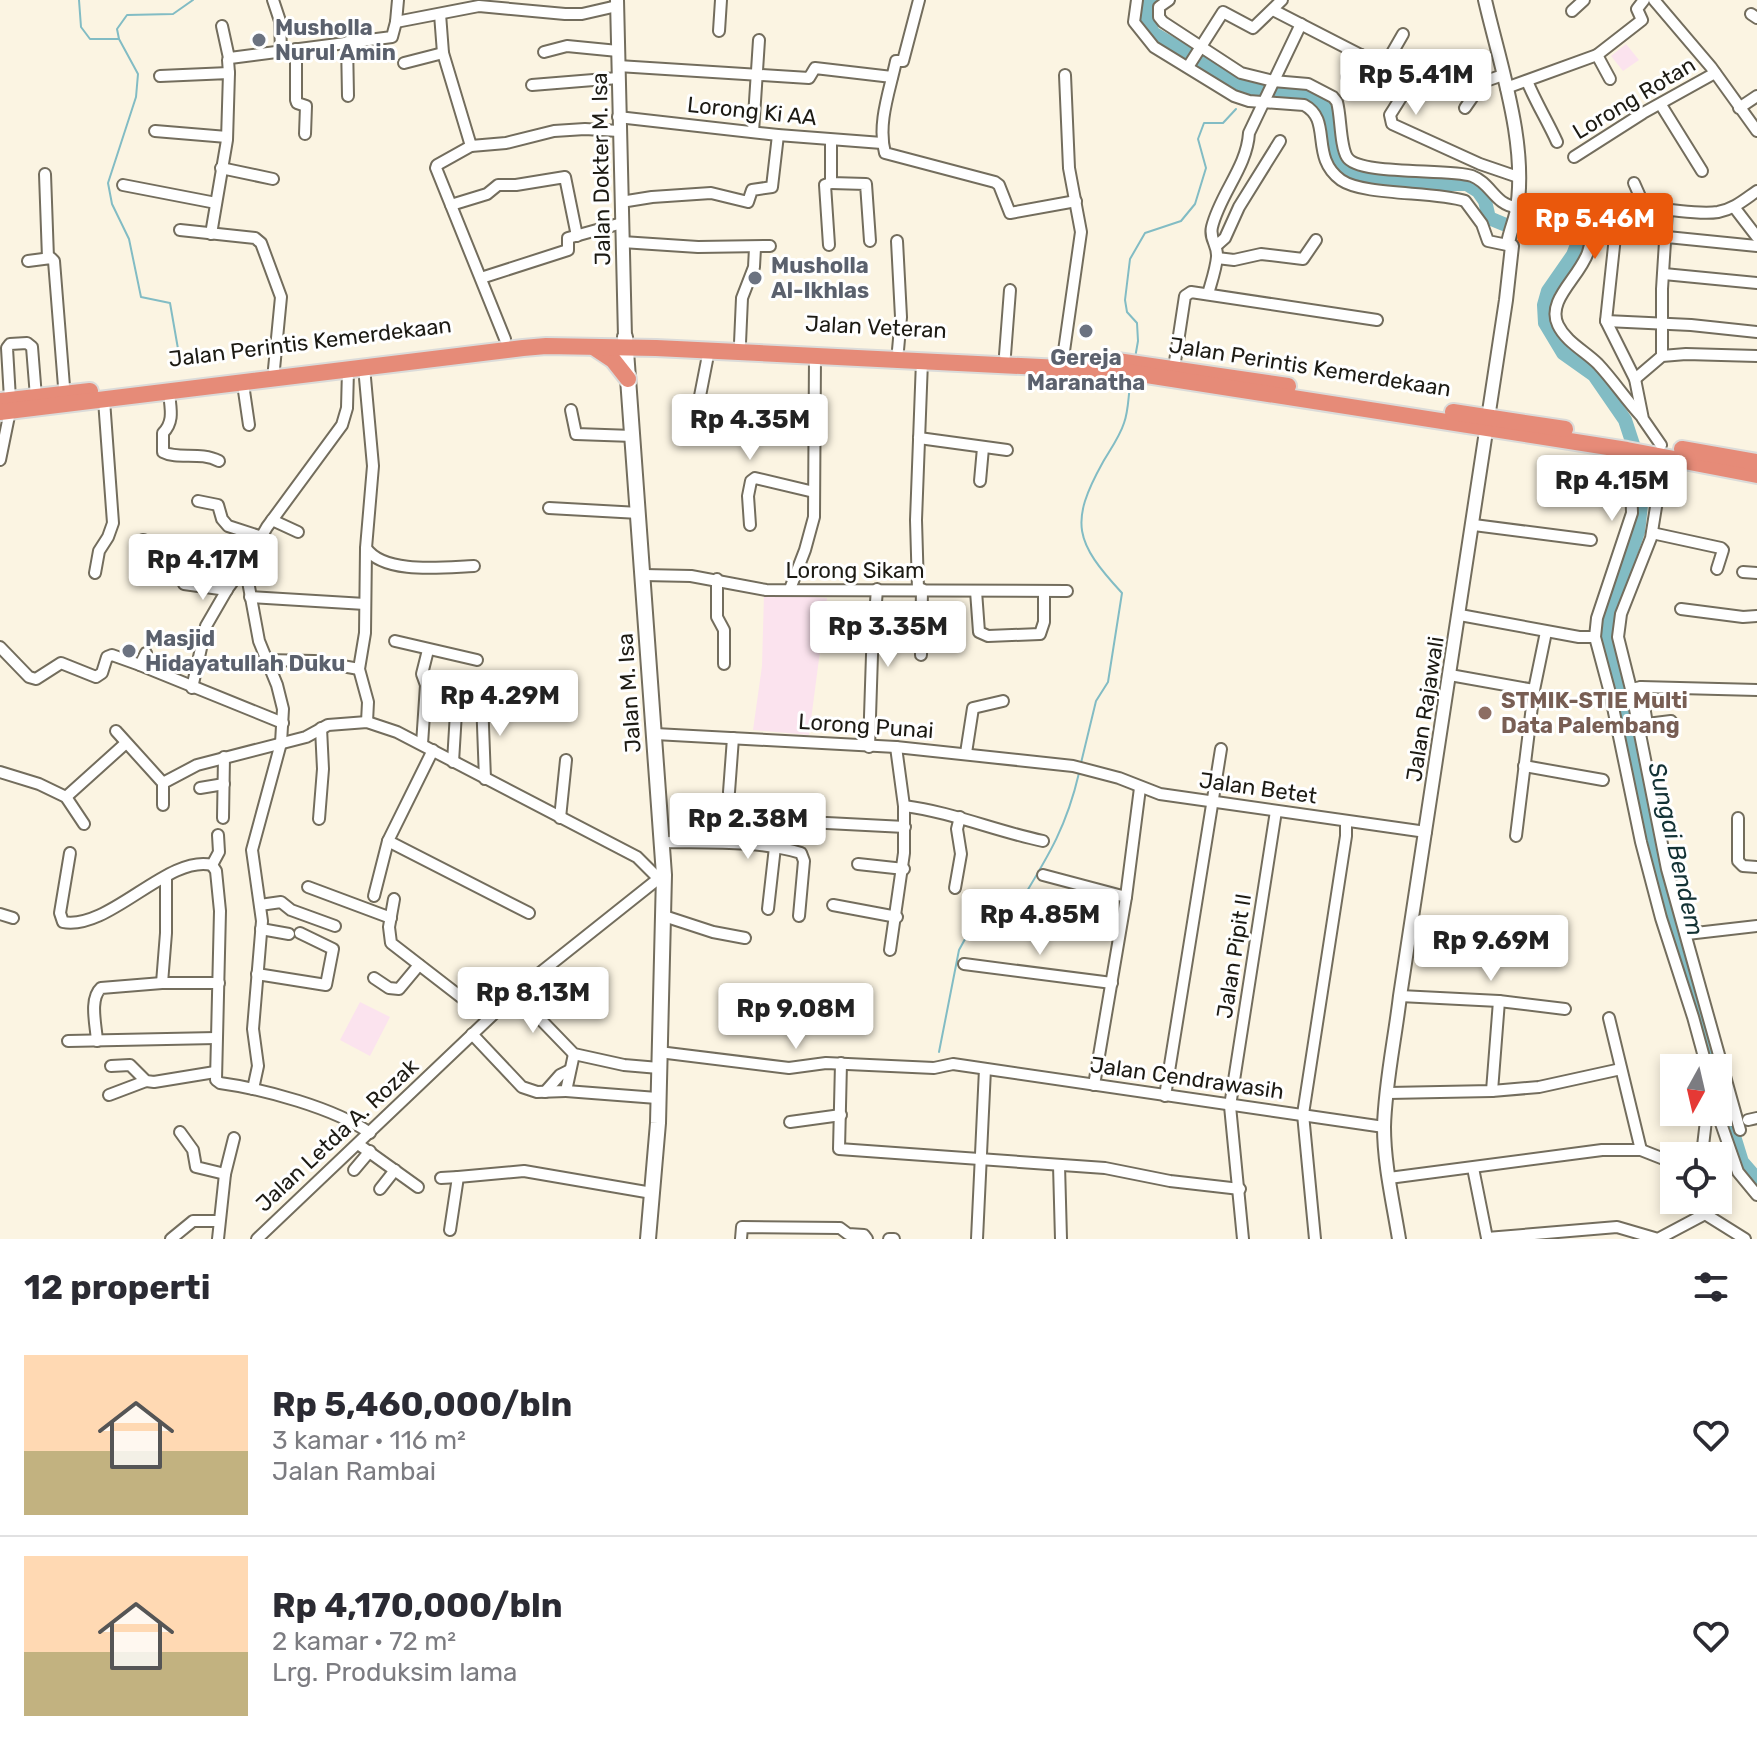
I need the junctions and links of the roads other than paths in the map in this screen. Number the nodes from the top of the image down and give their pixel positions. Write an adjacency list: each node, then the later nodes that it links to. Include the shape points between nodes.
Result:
1 (273, 0): 25 (street)
2 (398, 0): 16 (street)
3 (721, 0): 19 (street)
4 (919, 0): 41 (street, via 903,61 896,61)
5 (1137, 0): 33 (street, via 1134,22 1141,32 1154,47)
6 (1169, 0): 24 (street, via 1159,7 1159,17)
7 (1282, 0): 13 (street)
8 (1485, 0): 45 (street, Jalan Rajawali)
9 (1584, 0): 14 (street)
10 (1644, 0): 30 (street, via 1637,9 1642,20)
11 (1654, 0): 37 (street)
12 (617, 3): 15 (street, via 582,14 479,6); 26 (street, Jalan Dokter M. Isa)
13 (1273, 10): 17 (street); 24 (street, via 1253,28 1223,12)
14 (1572, 11)
15 (440, 14): 16 (street); 28 (street)
16 (396, 22): 22 (street, via 390,37)
17 (1301, 24): 29 (street); 46 (street)
18 (222, 26): 31 (street)
19 (719, 31)
20 (1403, 34): 34 (street)
21 (759, 40): 38 (street)
22 (347, 42): 23 (street); 48 (street)
23 (296, 49): 25 (street); 59 (street, via 296,100 306,106)
24 (1200, 50): 33 (street); 46 (street)
25 (281, 51): 31 (street)
26 (618, 51): 27 (street, via 567,46); 35 (street, Jalan Dokter M. Isa)
27 (544, 52)
28 (443, 53): 32 (street); 66 (street)
29 (1361, 55): 34 (street); 42 (street)
30 (1597, 55): 43 (street); 44 (street)
31 (229, 58): 36 (street)
32 (404, 63)
33 (1190, 65): 50 (street, via 1234,96)
34 (1384, 67): 72 (street, via 1408,85 1390,115 1392,124)
35 (618, 72): 38 (street); 47 (street); 54 (street, Jalan Dokter M. Isa)
36 (229, 73): 40 (street); 61 (street)
37 (1715, 73): 51 (street, Lorong Rotan); 53 (street)
38 (759, 75): 41 (street, via 809,78 815,68); 58 (street)
39 (1065, 75): 79 (street, via 1069,168)
40 (160, 76)
41 (892, 77): 65 (street)
42 (1347, 77)
43 (1610, 79)
44 (1527, 81): 45 (street); 64 (street)
45 (1504, 82): 52 (street, via 1483,82); 72 (street, Jalan Rajawali, via 1516,131)
46 (1272, 84): 50 (street); 69 (street, via 1308,84 1333,97 1347,158)
47 (532, 85)
48 (348, 96)
49 (1757, 96): 53 (street)
50 (1265, 100): 77 (street, via 1312,109 1333,173 1346,183); 102 (street, via 1212,226)
51 (1661, 105): 67 (street, Lorong Rotan); 70 (street)
52 (1465, 108)
53 (1739, 108): 57 (street)
54 (618, 117): 56 (street, Jalan Dokter M. Isa); 58 (street, Lorong Ki AA)
55 (155, 131): 61 (street)
56 (619, 131): 66 (street, via 554,131); 80 (street, Jalan Dokter M. Isa)
57 (1757, 131)
58 (753, 132): 60 (street, Lorong Ki AA)
59 (305, 134)
60 (778, 135): 62 (street, Lorong Ki AA); 80 (street, via 772,187 752,190 750,202 711,193)
61 (227, 137): 68 (street)
62 (831, 140): 65 (street, Lorong Ki AA); 74 (street)
63 (1280, 141): 102 (street)
64 (1557, 142)
65 (882, 143): 79 (street, via 886,155 995,182 1010,213)
66 (468, 148): 82 (street, via 436,168)
67 (1574, 157)
68 (221, 168): 73 (street); 81 (street)
69 (1384, 170): 77 (street); 86 (street, via 1474,177)
70 (1702, 171)
71 (45, 174): 103 (street)
72 (1518, 177): 86 (street, Jalan Rajawali)
73 (273, 179)
74 (831, 183): 94 (street, via 865,183); 97 (street, via 825,185)
75 (1634, 183): 84 (street)
76 (123, 185): 81 (street)
77 (1382, 188): 98 (street, via 1465,201 1488,241)
78 (1757, 191): 83 (street)
79 (1076, 201): 125 (street, via 1081,232)
80 (621, 202): 87 (street, Jalan Dokter M. Isa)
81 (216, 203): 89 (street)
82 (451, 205): 91 (street, via 498,185 565,177); 106 (street)
83 (1734, 207): 85 (street, via 1712,212); 90 (street)
84 (1646, 210): 85 (street); 111 (street, via 1617,218)
85 (1667, 210): 92 (street)
86 (1514, 215): 98 (street, Jalan Rajawali); 141 (street, via 1567,215 1587,223 1592,246 1556,310 1557,325)
87 (622, 223): 91 (street); 96 (street, Jalan Dokter M. Isa)
88 (180, 230): 89 (street)
89 (211, 234): 128 (street, via 261,243 281,297)
90 (1756, 234)
91 (577, 236): 106 (street, via 568,238 568,250)
92 (1667, 237): 100 (street); 105 (street)
93 (1316, 240): 102 (street, via 1303,259 1261,254 1230,260)
94 (870, 241)
95 (897, 241): 120 (street)
96 (622, 242): 101 (street); 116 (street, Jalan Dokter M. Isa)
97 (829, 245)
98 (1510, 245): 142 (street, Jalan Rajawali)
99 (770, 246): 101 (street)
100 (1757, 246)
101 (755, 248): 117 (street, via 742,298)
102 (1217, 252): 109 (street)
103 (48, 258): 104 (street); 137 (street, via 54,261)
104 (28, 261)
105 (1664, 274): 107 (street); 112 (street)
106 (481, 278): 114 (street)
107 (1757, 283)
108 (1010, 290): 121 (street)
109 (1208, 294): 110 (street); 130 (street, via 1185,296)
110 (1377, 320)
111 (1606, 321): 112 (street); 132 (street)
112 (1661, 323): 113 (street); 123 (street)
113 (1757, 332)
114 (505, 339): 115 (highway, Jalan Perintis Kemerdekaan); 128 (highway, Jalan Perintis Kemerdekaan)
115 (545, 340): 116 (highway, Jalan Perintis Kemerdekaan); 118 (highway); 129 (highway)
116 (626, 342): 117 (highway, Jalan Veteran); 118 (highway); 119 (highway, Jalan Veteran); 131 (main road, Jalan M. Isa)
117 (740, 343): 120 (highway, Jalan Veteran)
118 (590, 346): 131 (highway, via 613,360)
119 (709, 350): 122 (highway, Jalan Veteran); 135 (street)
120 (898, 350): 121 (highway, Jalan Veteran)
121 (1005, 355): 125 (highway, Jalan Veteran)
122 (815, 356): 126 (highway, Jalan Veteran); 145 (street)
123 (1662, 356): 124 (street); 132 (street)
124 (1757, 356)
125 (1063, 358): 127 (highway, Jalan Veteran)
126 (922, 361): 127 (highway, Jalan Veteran); 147 (street)
127 (1123, 366): 130 (highway, Jalan Perintis Kemerdekaan)
128 (274, 369): 137 (highway, Jalan Perintis Kemerdekaan)
129 (356, 369): 133 (highway); 161 (street, via 342,425); 169 (street, via 373,466)
130 (1173, 374): 142 (highway, Jalan Perintis Kemerdekaan)
131 (628, 379): 146 (main road, Jalan M. Isa)
132 (1635, 379): 141 (street)
133 (243, 384): 134 (highway); 143 (street)
134 (169, 392): 138 (highway); 153 (street, via 171,419 163,433 163,452)
135 (700, 396)
136 (36, 397): 137 (highway, Jalan Perintis Kemerdekaan); 139 (highway, Jalan Perintis Kemerdekaan); 139 (street, via 32,347 10,344)
137 (65, 399): 138 (highway); 139 (highway)
138 (104, 400): 174 (street, via 113,523)
139 (5, 406): 152 (street)
140 (571, 410): 146 (street, via 576,434)
141 (1643, 419): 151 (street)
142 (1488, 424): 148 (highway); 163 (street, Jalan Rajawali)
143 (249, 425)
144 (750, 425): 145 (street)
145 (815, 428): 157 (street)
146 (633, 436): 160 (main road, Jalan M. Isa)
147 (919, 438): 149 (street); 181 (street)
148 (1624, 446): 151 (highway); 192 (street, via 1632,513)
149 (983, 448): 150 (street); 156 (street)
150 (1007, 450)
151 (1659, 450): 154 (highway); 155 (highway); 165 (street)
152 (0, 460)
153 (219, 461)
154 (1757, 462)
155 (1757, 475)
156 (980, 481)
157 (814, 492): 162 (street, via 755,478 748,496); 179 (street, via 813,525)
158 (198, 501): 166 (street, via 218,505 228,526)
159 (549, 508): 160 (street)
160 (639, 513): 176 (main road, Jalan M. Isa)
161 (272, 520): 164 (street); 166 (street)
162 (750, 525)
163 (1474, 525): 168 (street); 189 (street, Jalan Rajawali)
164 (298, 532)
165 (1652, 533): 172 (street, via 1721,548); 205 (street, via 1621,614 1618,637)
166 (262, 537): 170 (street)
167 (143, 540): 170 (street, via 199,558)
168 (1591, 540)
169 (366, 548): 171 (street, via 376,559 395,565); 187 (street)
170 (245, 565): 182 (street); 186 (street)
171 (474, 566)
172 (1717, 569)
173 (1743, 572): 175 (street)
174 (95, 573)
175 (1757, 573)
176 (644, 575): 177 (street, Lorong Sikam); 217 (main road, Jalan M. Isa)
177 (717, 579): 179 (street, Lorong Sikam, via 756,589); 200 (street)
178 (184, 584): 182 (street)
179 (790, 589): 180 (street, Lorong Sikam)
180 (877, 589): 181 (street, Lorong Sikam); 222 (street)
181 (920, 589): 183 (street, Lorong Sikam); 197 (street)
182 (227, 590): 204 (street, via 206,626)
183 (976, 591): 185 (street, Lorong Sikam); 185 (street, via 979,632 1002,636 1040,634)
184 (1067, 591): 185 (street, Lorong Sikam)
185 (1044, 592)
186 (250, 597): 187 (street); 198 (street)
187 (365, 604): 202 (street)
188 (1681, 609): 190 (street)
189 (1460, 615): 191 (street); 203 (street, Jalan Rajawali)
190 (1757, 616)
191 (1546, 632): 192 (street); 206 (street)
192 (1595, 637): 208 (street)
193 (395, 641): 195 (street)
194 (0, 647): 201 (street, via 36,679 61,663 96,677 112,655)
195 (428, 650): 199 (street); 221 (street, via 422,674)
196 (146, 653): 201 (street)
197 (921, 655)
198 (266, 660): 202 (street); 214 (street, via 281,697)
199 (477, 660)
200 (724, 664)
201 (140, 665): 204 (street)
202 (359, 669): 213 (street)
203 (1450, 675): 206 (street); 254 (street, Jalan Rajawali)
204 (192, 688): 214 (street)
205 (1634, 688): 207 (street); 208 (street); 212 (street, via 1647,724); 287 (street, via 1667,869)
206 (1534, 690): 230 (street)
207 (1757, 690)
208 (1612, 692): 308 (street, via 1645,858)
209 (457, 696): 229 (street)
210 (482, 699): 233 (street)
211 (1003, 701): 226 (street, via 973,708)
212 (1671, 721)
213 (367, 722): 215 (street); 221 (street)
214 (283, 723): 220 (street)
215 (321, 728): 220 (street); 249 (street)
216 (116, 731): 219 (street)
217 (655, 734): 218 (street, Lorong Punai); 259 (main road, Jalan M. Isa)
218 (733, 738): 222 (street, Lorong Punai); 239 (street)
219 (126, 743): 235 (street); 240 (street)
220 (281, 743): 227 (street); 274 (street, via 252,850)
221 (422, 744): 225 (street)
222 (869, 747): 223 (street, Lorong Punai)
223 (896, 747): 226 (street, Lorong Punai); 243 (street)
224 (1221, 749): 241 (street)
225 (433, 750): 229 (street); 257 (street)
226 (966, 753): 231 (street, Lorong Punai)
227 (224, 757): 235 (street); 236 (street)
228 (566, 760): 247 (street)
229 (453, 762): 233 (street)
230 (1524, 766): 234 (street); 256 (street)
231 (1089, 769): 238 (street, Jalan Betet)
232 (0, 772): 240 (street)
233 (485, 779): 247 (street)
234 (1603, 780)
235 (163, 783): 242 (street)
236 (224, 784): 237 (street); 246 (street)
237 (200, 788)
238 (1140, 788): 241 (street, Jalan Betet); 272 (street)
239 (729, 792)
240 (66, 797): 252 (street)
241 (1211, 802): 244 (street, Jalan Betet); 324 (street)
242 (163, 805)
243 (904, 806): 245 (street); 253 (street)
244 (1276, 811): 250 (street, Jalan Betet); 326 (street, Jalan Pipit II)
245 (960, 817): 258 (street); 270 (street)
246 (223, 818)
247 (560, 818): 267 (street, via 637,857)
248 (1738, 818): 264 (street, via 1738,861)
249 (319, 819)
250 (1346, 821): 254 (street, Jalan Betet); 327 (street)
251 (807, 822): 253 (street)
252 (84, 824)
253 (905, 827): 265 (street)
254 (1426, 832): 298 (street, Jalan Rajawali)
255 (218, 835): 263 (street, via 219,852)
256 (1516, 836)
257 (388, 841): 271 (street); 277 (street)
258 (1043, 841)
259 (662, 842): 260 (street); 267 (main road, Jalan M. Isa)
260 (775, 847): 276 (street); 280 (street, via 803,857)
261 (70, 853): 268 (street, via 61,901 63,922 92,918)
262 (858, 864): 265 (street)
263 (212, 865): 268 (street, via 184,868); 295 (street, via 220,911)
264 (1757, 867)
265 (904, 869): 281 (street)
266 (1043, 875): 272 (street)
267 (661, 876): 279 (main road, Jalan M. Isa); 297 (street, Jalan Letda A. Rozak)
268 (166, 878): 294 (street)
269 (308, 887): 283 (street)
270 (955, 888)
271 (374, 896)
272 (1126, 897): 296 (street)
273 (394, 899): 283 (street)
274 (260, 905): 284 (street, via 281,902); 286 (street)
275 (833, 905): 281 (street)
276 (768, 909)
277 (529, 913)
278 (0, 914): 282 (street)
279 (664, 916): 288 (street); 309 (main road, Jalan M. Isa)
280 (799, 916)
281 (897, 917): 289 (street)
282 (13, 918)
283 (391, 918): 291 (street, via 391,943)
284 (335, 926)
285 (1757, 926): 287 (street)
286 (261, 929): 292 (street); 292 (street, via 295,934 333,949 326,985)
287 (1687, 934): 332 (street)
288 (745, 938)
289 (890, 950)
290 (964, 964): 296 (street)
291 (419, 965): 293 (street, via 399,989); 301 (street)
292 (257, 974): 318 (street, via 253,1043 258,1066)
293 (374, 978)
294 (162, 983): 295 (street); 306 (street, via 98,989)
295 (219, 983): 304 (street)
296 (1112, 983): 317 (street)
297 (516, 994): 301 (street, Jalan Letda A. Rozak); 307 (street)
298 (1400, 996): 299 (street); 322 (street, Jalan Rajawali)
299 (1499, 1001): 300 (street); 320 (street)
300 (1565, 1009)
301 (488, 1018): 303 (street, Jalan Letda A. Rozak)
302 (1609, 1018): 313 (street)
303 (472, 1034): 321 (street, via 522,1087); 334 (street, Jalan Letda A. Rozak)
304 (216, 1038): 306 (street); 315 (street)
305 (68, 1041): 306 (street)
306 (97, 1041)
307 (574, 1054): 309 (street, Jalan Cendrawasih, via 624,1065); 314 (street)
308 (1703, 1054)
309 (659, 1060): 310 (street, Jalan Cendrawasih, via 789,1068); 325 (main road, Jalan M. Isa)
310 (841, 1063): 312 (street, Jalan Cendrawasih); 328 (street)
311 (111, 1066): 316 (street, via 130,1065)
312 (985, 1069): 317 (street, Jalan Cendrawasih); 340 (street)
313 (1621, 1069): 320 (street); 337 (street)
314 (570, 1070): 319 (street); 321 (street)
315 (215, 1072): 316 (street); 318 (street, via 220,1083)
316 (146, 1081): 323 (street)
317 (1094, 1085): 324 (street, Jalan Cendrawasih)
318 (253, 1089): 334 (street, via 342,1118)
319 (566, 1091): 321 (street); 325 (street)
320 (1492, 1091): 322 (street)
321 (545, 1092)
322 (1388, 1093): 331 (street, Jalan Rajawali)
323 (109, 1095)
324 (1165, 1096): 326 (street, Jalan Cendrawasih)
325 (657, 1098): 352 (main road, Jalan M. Isa)
326 (1230, 1106): 327 (street, Jalan Cendrawasih); 351 (street, Jalan Pipit II)
327 (1303, 1114): 331 (street, Jalan Cendrawasih); 366 (street)
328 (841, 1115): 329 (street); 340 (street, via 839,1149)
329 (790, 1122)
330 (1722, 1126): 353 (street, via 1738,1172)
331 (1384, 1127): 348 (street, Jalan Rajawali)
332 (1740, 1130)
333 (180, 1132): 345 (street, via 193,1150 196,1167)
334 (370, 1133): 336 (street, Jalan Letda A. Rozak)
335 (234, 1138): 345 (street)
336 (358, 1144): 338 (street); 357 (street, Jalan Letda A. Rozak)
337 (1641, 1150): 339 (street); 342 (street, via 1602,1150)
338 (370, 1151): 343 (street); 344 (street)
339 (1660, 1157)
340 (982, 1160): 341 (street); 363 (street)
341 (1059, 1165): 351 (street); 364 (street)
342 (1473, 1168): 348 (street); 368 (street)
343 (354, 1170)
344 (395, 1170): 349 (street); 350 (street)
345 (225, 1174): 355 (street)
346 (458, 1177): 347 (street); 352 (street, via 524,1171); 356 (street)
347 (441, 1178)
348 (1389, 1178): 367 (street, Jalan Rajawali)
349 (418, 1187)
350 (380, 1189)
351 (1240, 1189): 365 (street, Jalan Pipit II)
352 (652, 1193): 360 (main road, Jalan M. Isa)
353 (1757, 1195)
354 (1705, 1214): 369 (street); 370 (street)
355 (219, 1221): 358 (street, via 193,1221); 359 (street)
356 (450, 1230)
357 (262, 1237)
358 (171, 1239)
359 (218, 1239)
360 (648, 1239)
361 (741, 1239): 362 (street, via 742,1227 806,1227 840,1228)
362 (867, 1239)
363 (977, 1239)
364 (1061, 1239)
365 (1243, 1239)
366 (1315, 1239)
367 (1399, 1239)
368 (1487, 1239): 369 (street, via 1617,1227)
369 (1658, 1239)
370 (1745, 1239)

